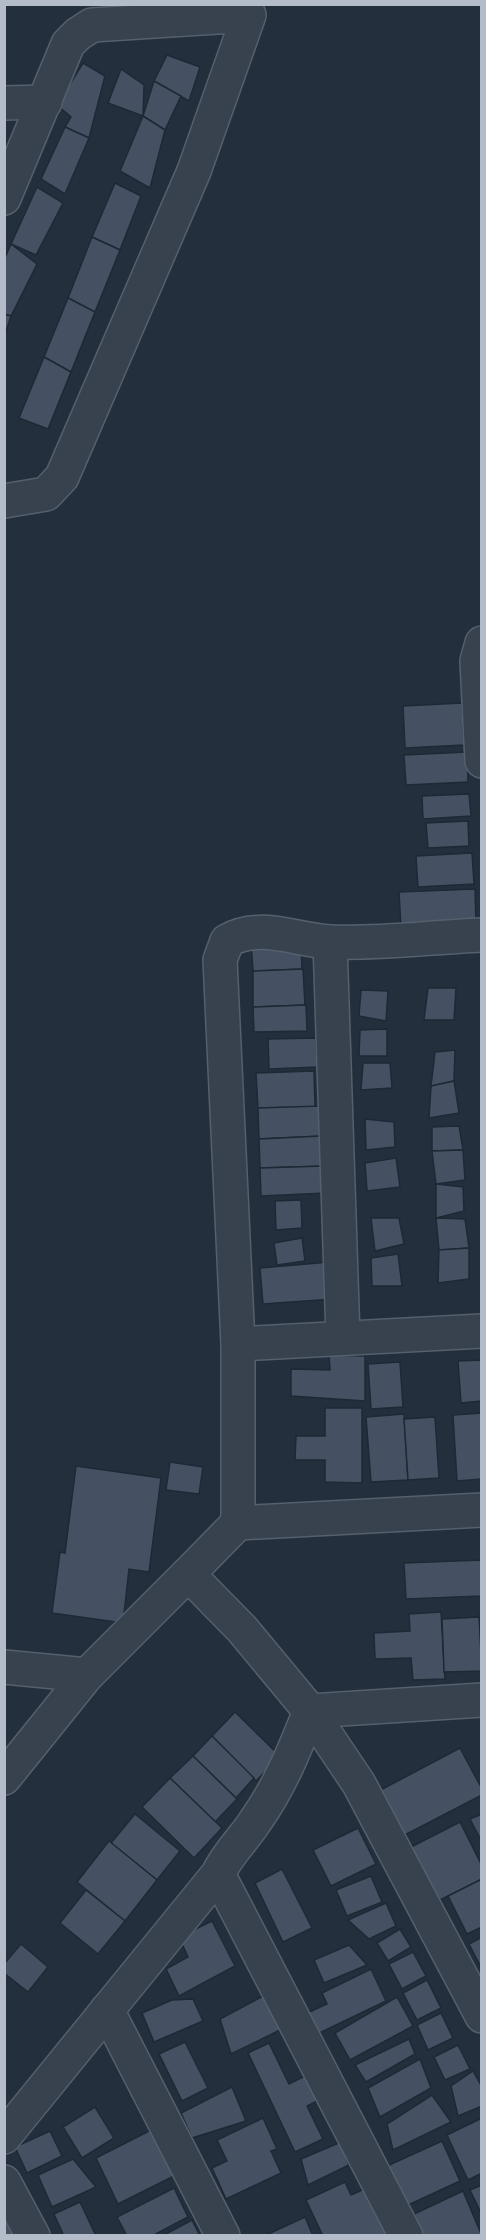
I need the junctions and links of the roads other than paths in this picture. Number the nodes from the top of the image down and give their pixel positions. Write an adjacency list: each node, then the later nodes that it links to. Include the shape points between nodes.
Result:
1 (45, 102): 2 (street); 3 (street); 4 (street, via 68,44 92,25 249,15 194,171 62,477 46,494)
2 (4, 103)
3 (4, 198)
4 (4, 501)
5 (482, 643): 6 (street, via 477,661)
6 (482, 761)
7 (482, 935): 8 (street)
8 (330, 942): 10 (street); 11 (street, via 277,933 249,933 227,941 220,960)
9 (482, 1331): 10 (street)
10 (343, 1338): 11 (street)
11 (238, 1344): 13 (street)
12 (482, 1510): 13 (street)
13 (238, 1523): 14 (street)
14 (188, 1574): 16 (street); 18 (street, via 242,1629)
15 (4, 1667): 16 (street)
16 (87, 1675): 19 (street)
17 (482, 1700): 18 (street)
18 (310, 1711): 20 (street, via 287,1769); 22 (street, via 359,1784)
19 (4, 1778)
20 (218, 1874): 21 (street); 27 (street)
21 (107, 2010): 23 (street); 26 (street)
22 (482, 2016)
23 (4, 2137)
24 (4, 2181): 25 (street)
25 (33, 2235)
26 (222, 2235)
27 (406, 2235)

